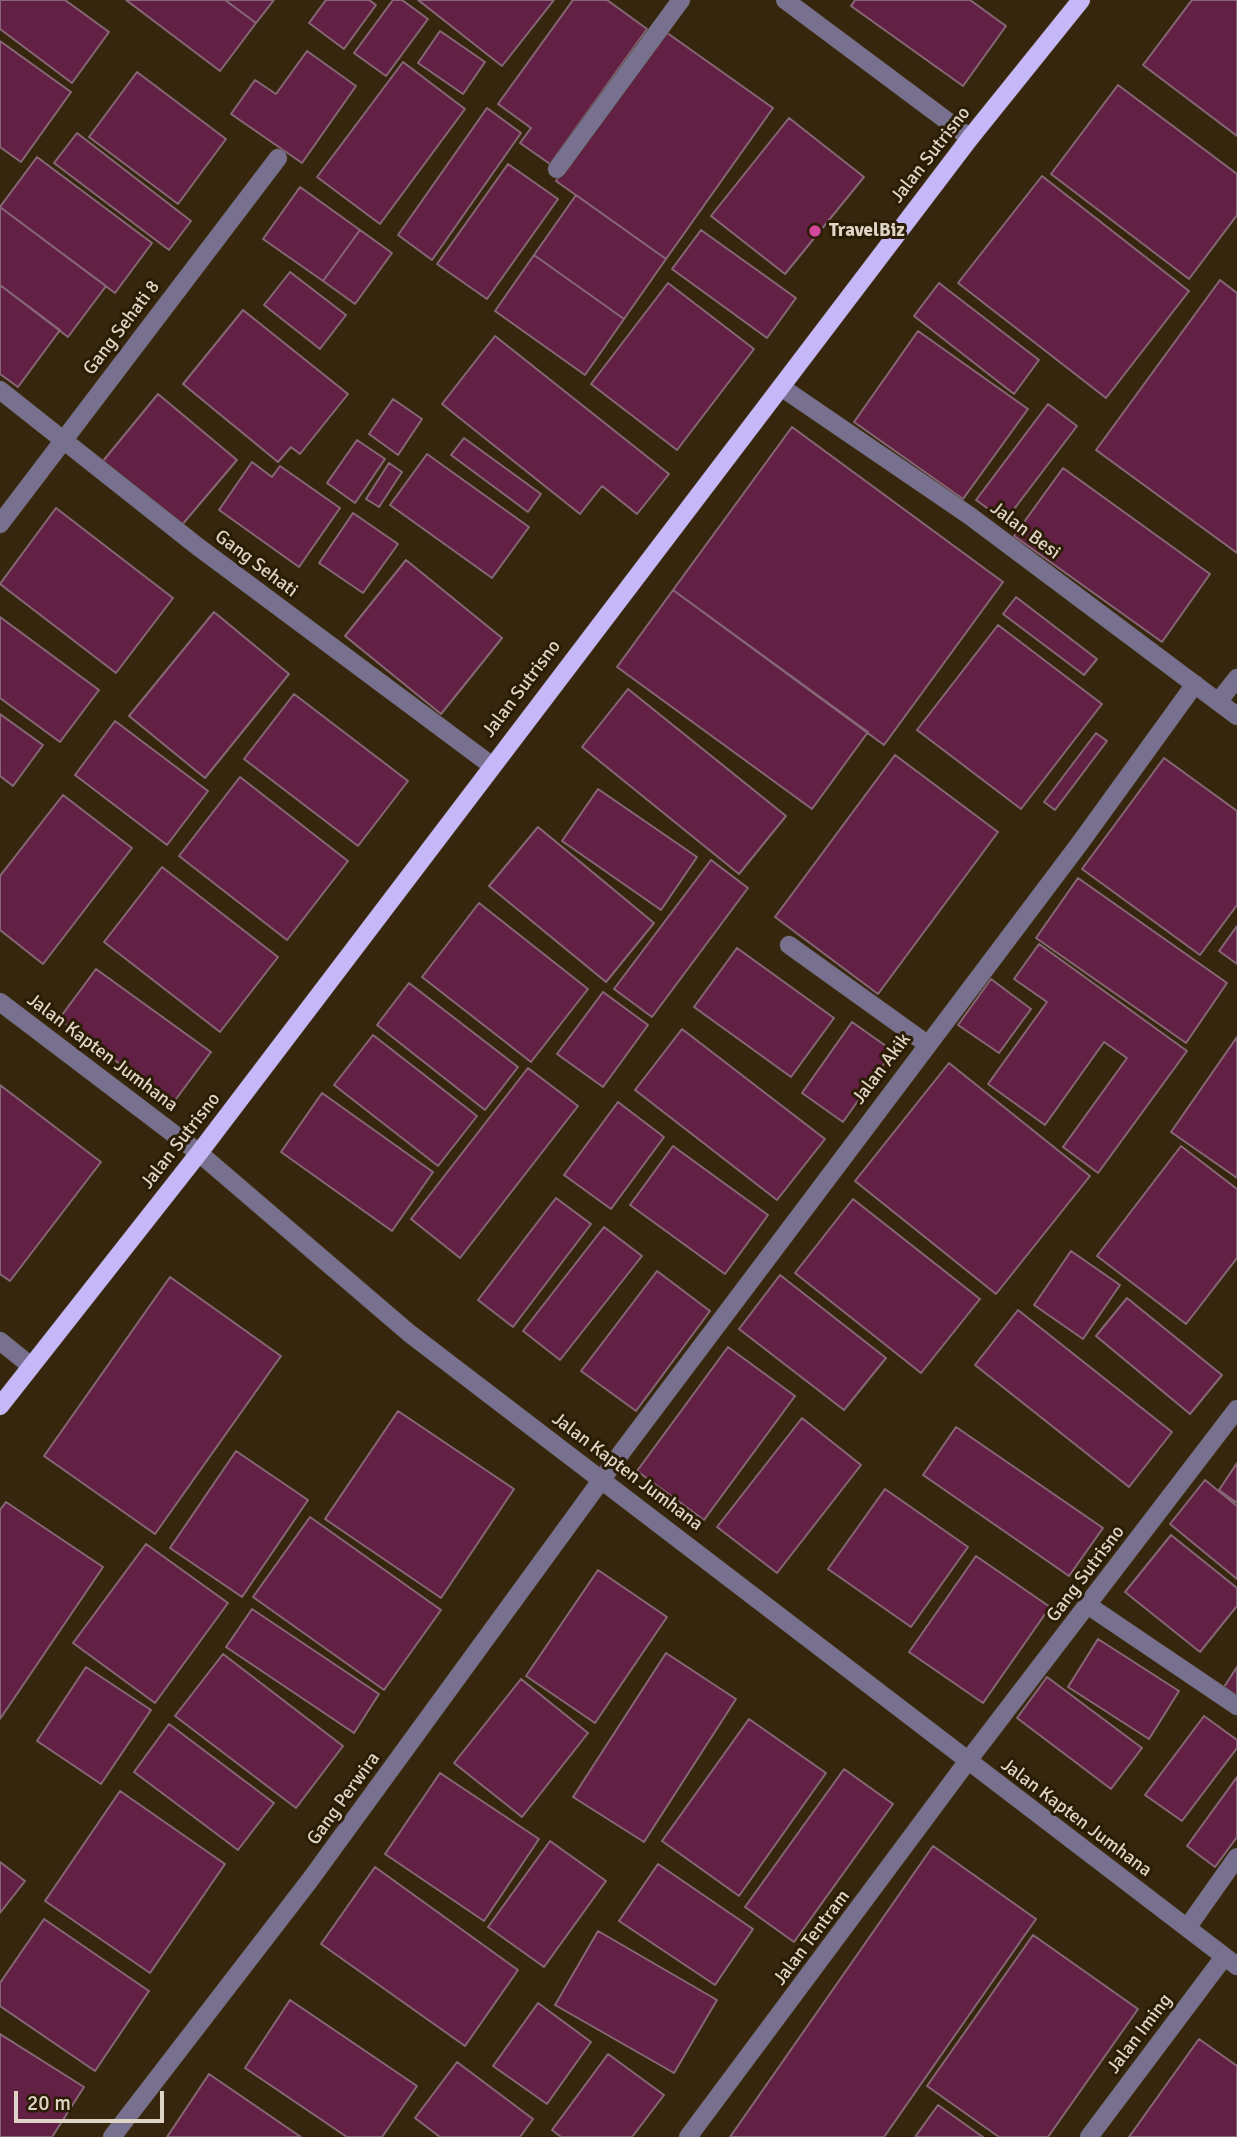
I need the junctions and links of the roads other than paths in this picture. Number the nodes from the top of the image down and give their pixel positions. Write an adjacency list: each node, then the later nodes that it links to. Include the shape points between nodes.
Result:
1 (681, 0): 6 (street)
2 (785, 0): 4 (street)
3 (1081, 0): 4 (main road, Jalan Sutrisno)
4 (970, 138): 7 (main road, Jalan Sutrisno)
5 (278, 158): 9 (street, Gang Sehati 8)
6 (557, 169)
7 (781, 387): 12 (street, Jalan Besi, via 970,516); 15 (main road, Jalan Sutrisno)
8 (0, 390): 9 (street, Gang Sehati)
9 (64, 440): 10 (street, Gang Sehati 8); 15 (street, Gang Sehati, via 197,546)
10 (0, 524)
11 (1237, 678): 13 (street)
12 (1195, 684): 13 (street, Jalan Besi); 18 (street, Jalan Akik)
13 (1218, 702): 14 (street, Jalan Besi)
14 (1237, 716)
15 (491, 765): 19 (main road, Jalan Sutrisno)
16 (789, 946): 18 (street)
17 (0, 1002): 19 (street, Jalan Kapten Jumhana)
18 (927, 1044): 24 (street, Jalan Akik)
19 (199, 1153): 21 (main road, Jalan Sutrisno); 24 (street, Jalan Kapten Jumhana, via 410,1333)
20 (0, 1341): 21 (street)
21 (31, 1366): 22 (main road, Jalan Sutrisno)
22 (0, 1406)
23 (1237, 1409): 25 (street, Gang Sutrisno)
24 (603, 1480): 27 (street, Jalan Kapten Jumhana); 31 (street, Gang Perwira, via 310,1880)
25 (1089, 1606): 26 (street); 27 (street, Gang Sutrisno)
26 (1237, 1706)
27 (967, 1762): 29 (street, Jalan Kapten Jumhana); 32 (street, Jalan Tentram)
28 (1237, 1857): 29 (street)
29 (1187, 1928): 30 (street, Jalan Kapten Jumhana)
30 (1231, 1962): 33 (street, Jalan Iming)
31 (112, 2137)
32 (688, 2137)
33 (1089, 2137)

